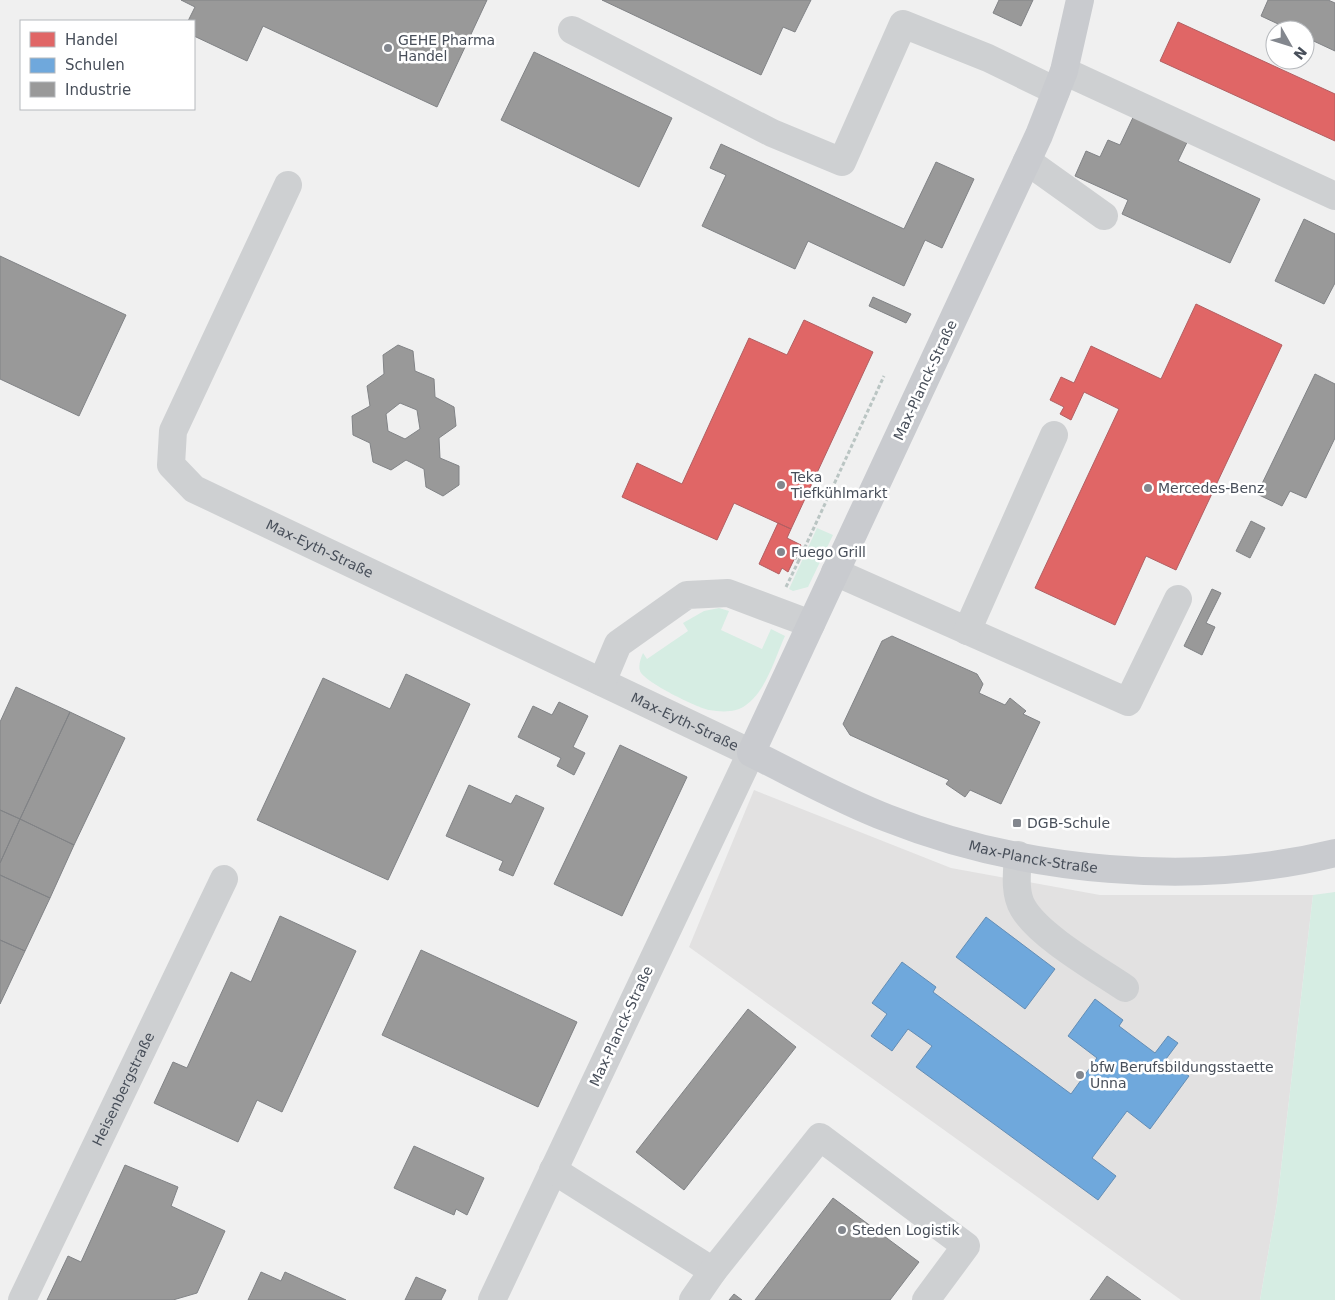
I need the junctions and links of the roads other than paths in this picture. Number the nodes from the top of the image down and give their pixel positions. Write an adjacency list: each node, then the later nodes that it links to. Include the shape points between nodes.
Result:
1 (1080, 0): 3 (main road, Max-Planck-Straße)
2 (572, 30): 3 (street, via 772,133 842,162 903,24 988,58)
3 (1060, 81): 4 (main road, Max-Planck-Straße); 6 (street)
4 (1027, 161): 7 (street); 9 (main road, Max-Planck-Straße)
5 (288, 185): 13 (street, Max-Eyth-Straße, via 173,431 171,465 194,489)
6 (1335, 196)
7 (1104, 216)
8 (1054, 435): 12 (street)
9 (835, 572): 11 (main road, Max-Planck-Straße); 12 (street)
10 (1178, 599): 12 (street, via 1128,702)
11 (811, 624): 13 (street, via 728,593 687,595 618,644); 14 (main road, Max-Planck-Straße)
12 (967, 631)
13 (602, 682): 14 (street, Max-Eyth-Straße)
14 (750, 753): 16 (main road, Max-Planck-Straße, via 886,818 953,840); 19 (street, Max-Planck-Straße)
15 (1335, 853): 16 (main road, Max-Planck-Straße, via 1266,865 1174,871 1103,867)
16 (1018, 855): 18 (street, via 1017,888 1023,908 1046,933)
17 (224, 879): 21 (street, Heisenbergstraße)
18 (1125, 988)
19 (553, 1170): 20 (street); 22 (street, Max-Planck-Straße)
20 (713, 1271): 23 (street); 24 (street, via 820,1137 966,1246)
21 (22, 1300)
22 (492, 1300)
23 (693, 1300)
24 (926, 1300)

